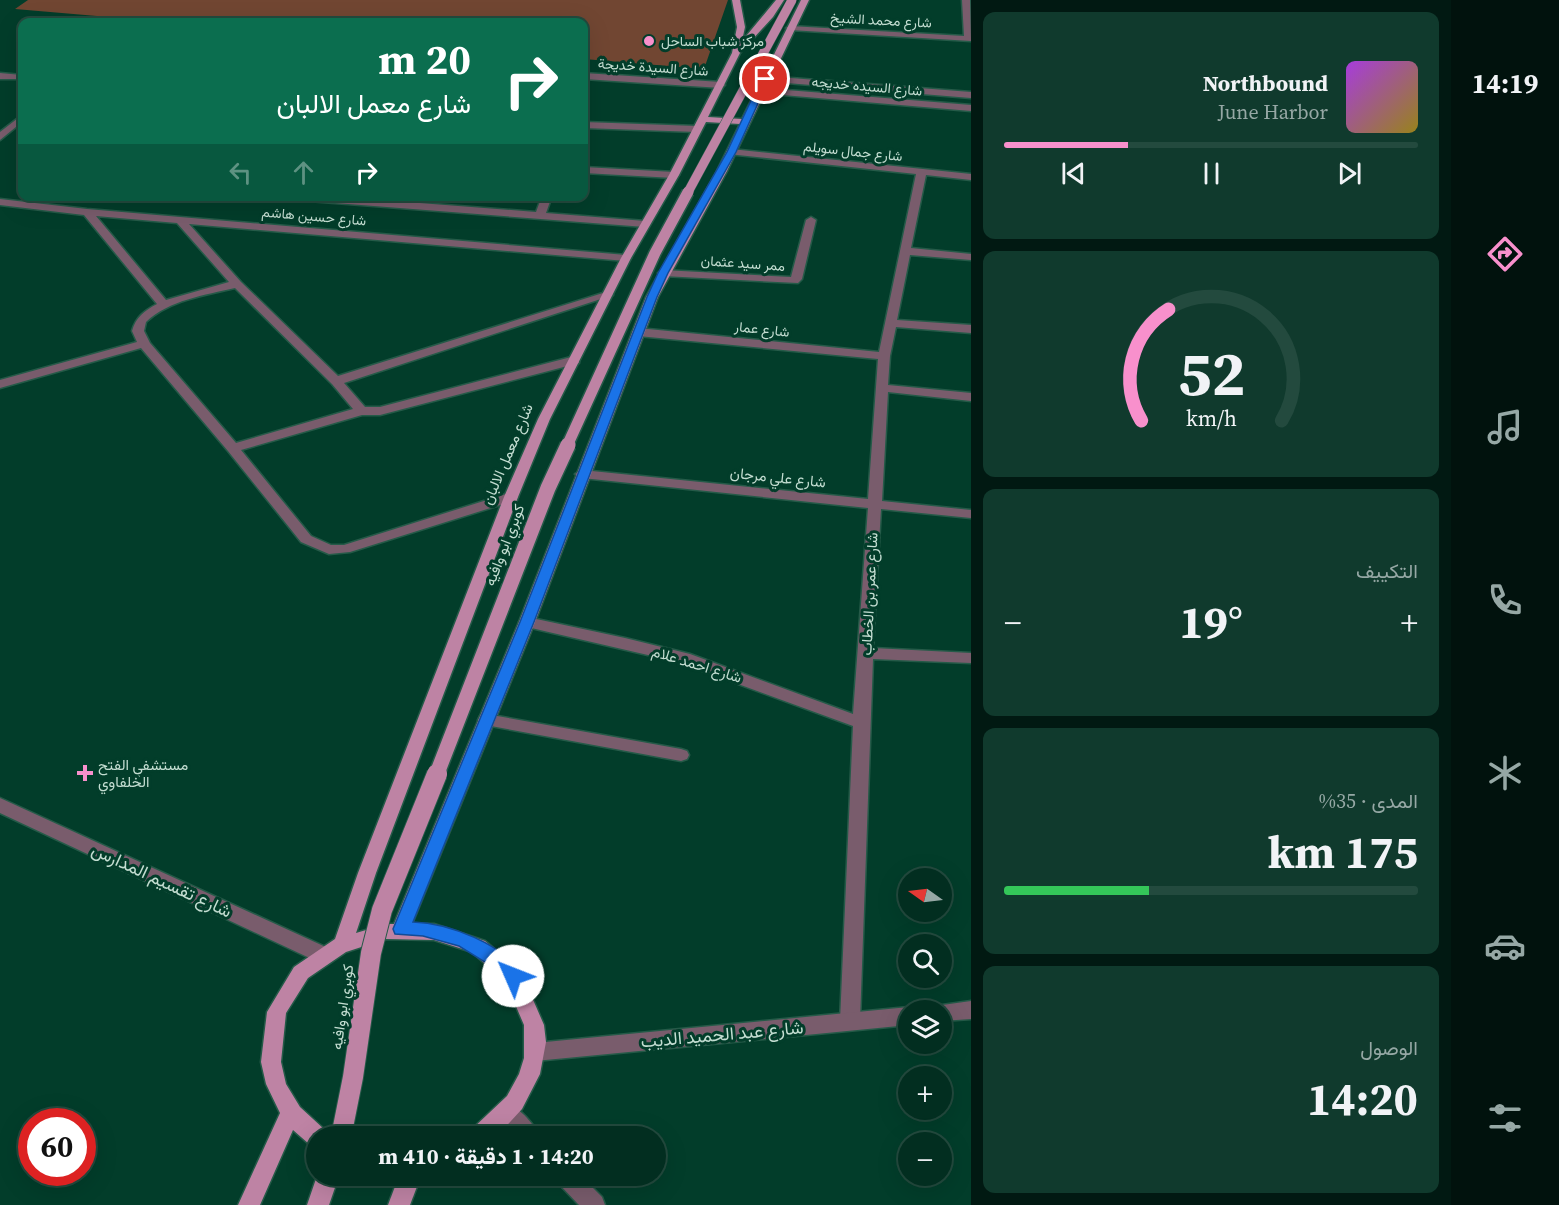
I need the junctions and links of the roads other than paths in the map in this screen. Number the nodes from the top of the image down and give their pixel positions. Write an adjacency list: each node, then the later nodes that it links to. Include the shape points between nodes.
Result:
1 (736, 0): 8 (main road, شارع معمل الالبان, via 741,27)
2 (792, 0): 77 (main road, كوبري ابو وافيه, bridge, via 655,253 548,488 382,910 371,953)
3 (804, 0): 6 (main road)
4 (966, 0): 7 (street)
5 (779, 3): 8 (main road)
6 (792, 24): 7 (street, شارع محمد الشيخ); 12 (main road)
7 (969, 38)
8 (736, 53): 13 (main road, شارع معمل الالبان)
9 (0, 76): 11 (street)
10 (588, 76): 13 (street, شارع السيدة خديجة)
11 (18, 77)
12 (765, 79): 14 (main road); 15 (street, شارع السيده خديجه)
13 (721, 85): 19 (main road, شارع معمل الالبان)
14 (761, 91): 16 (street, شارع السيده خديجه); 18 (main road)
15 (971, 95)
16 (971, 108)
17 (18, 121): 21 (street)
18 (744, 122): 19 (main road); 22 (main road)
19 (700, 124): 20 (street); 25 (main road, شارع معمل الالبان)
20 (588, 125)
21 (0, 137)
22 (731, 152): 24 (street, شارع جمال سويلم); 40 (main road)
23 (588, 170): 25 (street)
24 (922, 171): 26 (street, شارع جمال سويلم); 37 (street, شارع عمر بن الخطاب)
25 (674, 175): 36 (main road, شارع معمل الالبان)
26 (971, 177)
27 (379, 201): 31 (street)
28 (452, 201): 31 (street)
29 (545, 201): 33 (street)
30 (0, 202): 32 (street, شارع حسين هاشم)
31 (448, 209): 33 (street)
32 (87, 212): 34 (street, شارع حسين هاشم); 43 (street)
33 (540, 216): 36 (street)
34 (180, 220): 38 (street, شارع حسين هاشم); 41 (street)
35 (811, 220): 40 (street, ممر سيد عثمان, via 794,281)
36 (645, 224): 38 (main road, شارع معمل الالبان)
37 (907, 251): 39 (street); 44 (street, شارع عمر بن الخطاب)
38 (626, 258): 42 (main road, شارع معمل الالبان)
39 (971, 258)
40 (663, 273): 46 (main road)
41 (237, 284): 43 (street); 50 (street)
42 (607, 295): 49 (main road, شارع معمل الالبان); 50 (street)
43 (164, 304): 47 (street, via 147,312 141,320 138,330)
44 (889, 323): 45 (street); 48 (street, شارع عمر بن الخطاب)
45 (971, 329)
46 (638, 332): 48 (street, شارع عمار); 56 (main road)
47 (144, 344): 51 (street); 55 (street)
48 (884, 357): 52 (street, شارع عمر بن الخطاب)
49 (575, 360): 54 (street, via 380,411); 57 (main road, شارع معمل الالبان, via 544,419)
50 (336, 381): 54 (street)
51 (0, 384)
52 (882, 388): 53 (street); 58 (street, شارع عمر بن الخطاب)
53 (971, 397)
54 (361, 411): 55 (street)
55 (233, 448): 57 (street, via 306,540 329,550 345,549)
56 (582, 474): 58 (street, شارع علي مرجان); 60 (main road)
57 (511, 497): 68 (main road, شارع معمل الالبان)
58 (874, 503): 59 (street, شارع علي مرجان); 61 (street, شارع عمر بن الخطاب)
59 (971, 514)
60 (527, 622): 63 (main road); 64 (street, شارع احمد علام, via 683,658)
61 (865, 653): 62 (street); 64 (street, شارع عمر بن الخطاب)
62 (971, 658)
63 (486, 720): 65 (street); 67 (main road)
64 (861, 723): 73 (street, شارع عمر بن الخطاب)
65 (681, 755)
66 (0, 804): 69 (street, شارع تقسيم المدارس)
67 (401, 929): 68 (main road, via 371,933); 74 (main road, via 444,933 483,949 499,961 518,985 531,1011)
68 (343, 944): 69 (main road)
69 (323, 955): 75 (main road, via 290,987 272,1027 272,1071 278,1092)
70 (971, 1010): 71 (street)
71 (952, 1011)
72 (898, 1017): 73 (street, شارع عبد الحميد الديب)
73 (850, 1021): 74 (street, شارع عبد الحميد الديب)
74 (535, 1052): 76 (main road, via 526,1084)
75 (291, 1113): 80 (main road); 84 (main road)
76 (507, 1113): 78 (main road); 79 (street)
77 (343, 1126)
78 (492, 1126)
79 (519, 1126)
80 (306, 1127)
81 (325, 1186): 85 (main road)
82 (406, 1186): 86 (main road)
83 (576, 1186): 87 (street)
84 (249, 1205)
85 (318, 1205)
86 (399, 1205)
87 (594, 1205)

